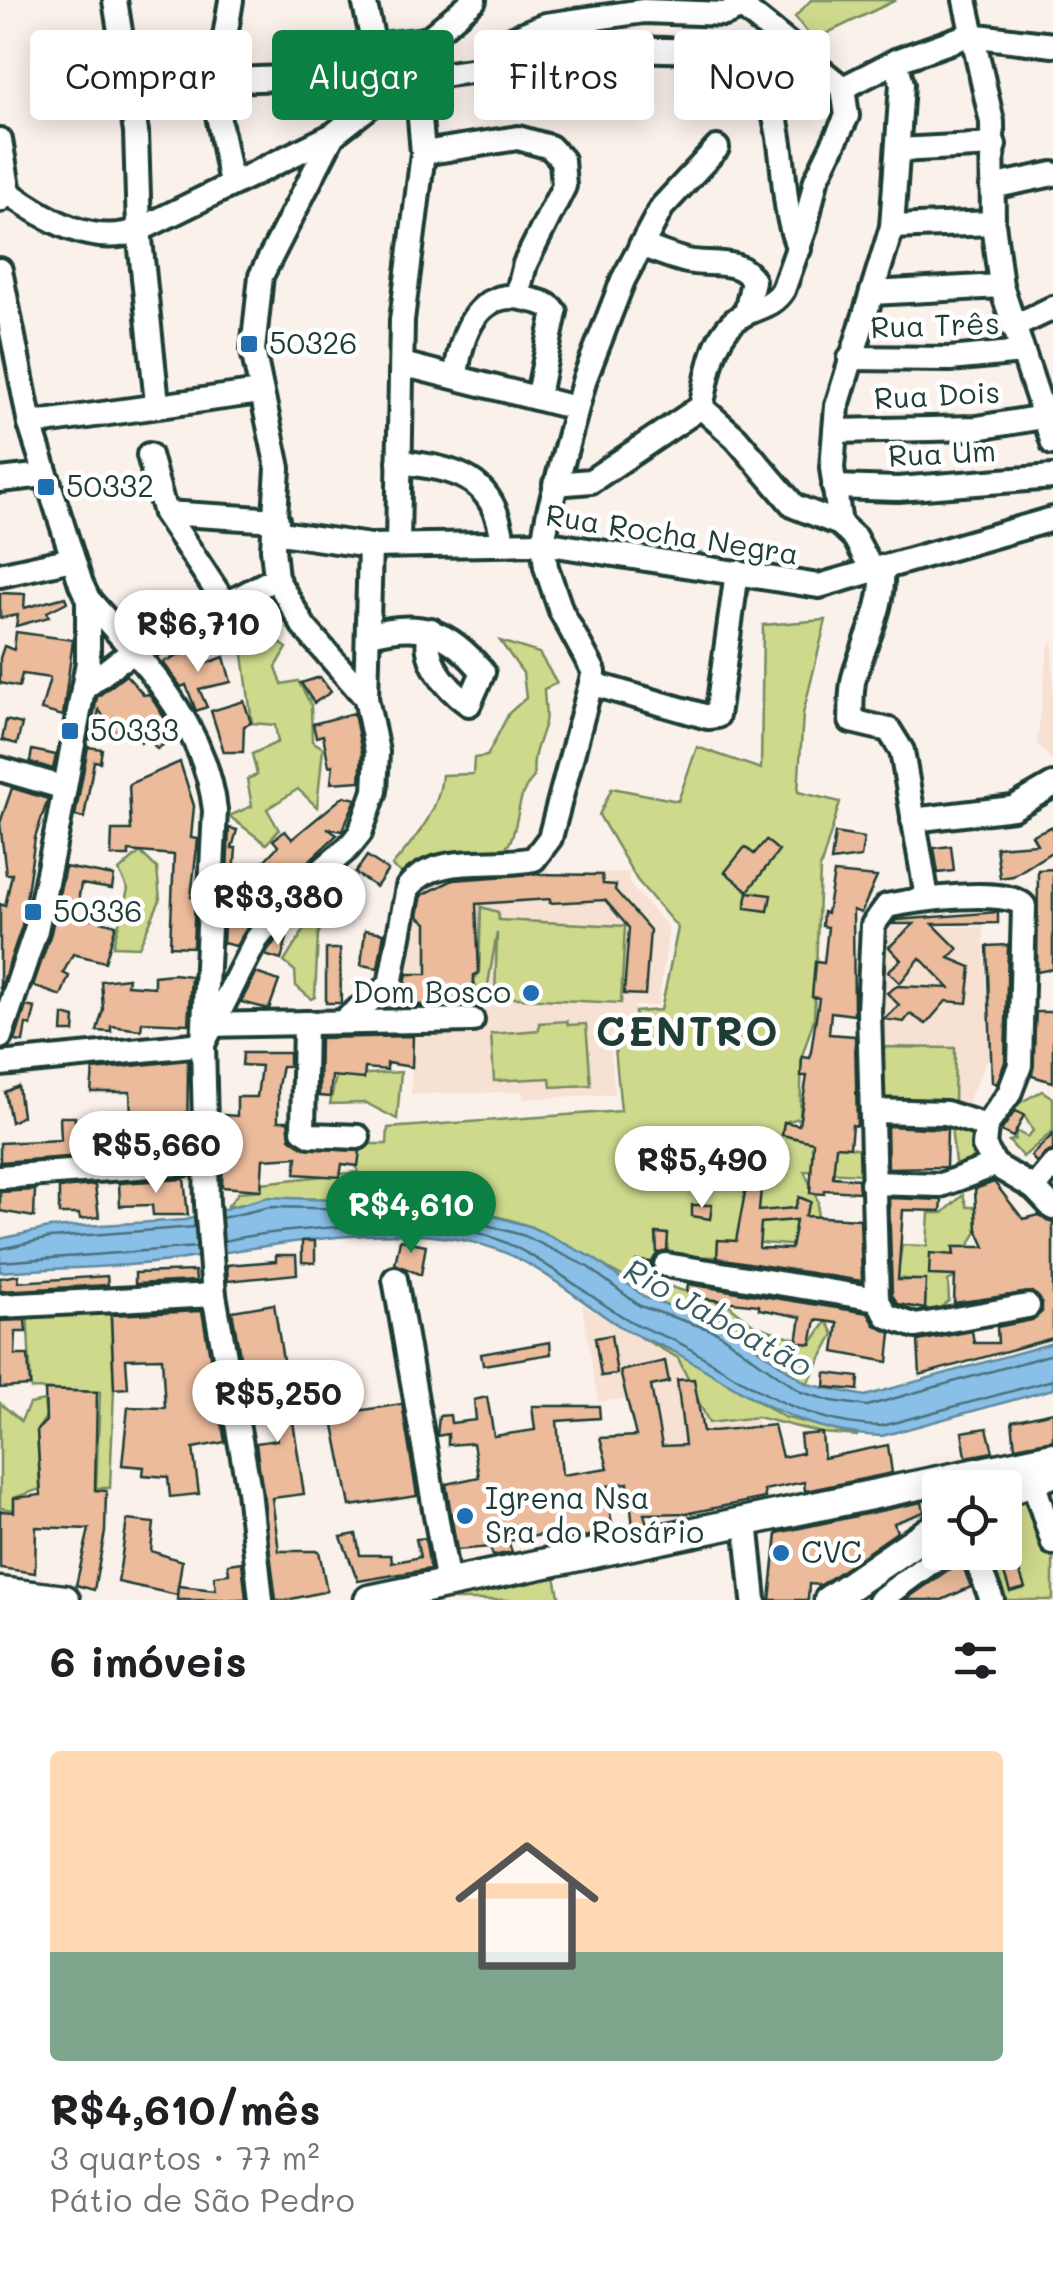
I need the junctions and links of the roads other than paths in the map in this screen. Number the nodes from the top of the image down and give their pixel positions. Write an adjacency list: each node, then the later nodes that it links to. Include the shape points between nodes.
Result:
1 (116, 0): 8 (street)
2 (230, 0): 9 (street)
3 (364, 0): 10 (street)
4 (474, 0): 11 (street)
5 (965, 0): 12 (street)
6 (740, 4): 7 (street, via 726,14 644,11); 16 (street)
7 (564, 24): 15 (street, via 519,35 478,70); 35 (street, via 613,46 720,54 756,76 775,118 787,219)
8 (121, 30)
9 (226, 30)
10 (371, 30)
11 (447, 30)
12 (972, 35): 13 (street); 14 (street); 23 (street)
13 (1053, 45)
14 (896, 61): 16 (street); 25 (street, via 902,84)
15 (454, 66)
16 (843, 88): 35 (street, via 846,116 816,180)
17 (134, 120): 33 (street)
18 (219, 120): 28 (street)
19 (351, 120): 21 (street)
20 (422, 120): 26 (street)
21 (333, 134): 28 (street); 47 (street, via 261,276 252,350)
22 (0, 140): 30 (street)
23 (994, 145): 25 (street); 29 (street)
24 (717, 148): 34 (street, via 662,207)
25 (898, 150): 32 (street)
26 (423, 154): 39 (street, via 518,138 550,147 562,160 564,186); 45 (street)
27 (1053, 174): 29 (street)
28 (231, 184): 33 (street)
29 (992, 187): 31 (street)
30 (5, 197): 33 (street, via 80,230 111,237)
31 (993, 223): 32 (street); 37 (street)
32 (892, 227): 38 (street)
33 (139, 230): 49 (street)
34 (641, 245): 41 (street, via 750,274); 51 (street)
35 (799, 249): 41 (street, via 777,300)
36 (0, 270): 53 (street)
37 (1001, 286): 38 (street); 42 (street)
38 (872, 293): 44 (street)
39 (516, 296): 46 (street, via 493,299 475,316 460,345); 48 (street, via 556,312)
40 (1053, 308): 42 (street)
41 (746, 313): 50 (street, via 722,334)
42 (1014, 327): 43 (street)
43 (1022, 352): 44 (street, Rua Três); 52 (street)
44 (850, 358): 54 (street)
45 (402, 364): 46 (street); 57 (street)
46 (456, 375): 48 (street)
47 (260, 392): 49 (street); 66 (street, via 278,468)
48 (538, 395): 51 (street)
49 (157, 403): 53 (street)
50 (701, 407): 61 (street, via 592,481); 65 (street, via 794,506)
51 (575, 408): 61 (street)
52 (1043, 418): 54 (street, Rua Dois, via 978,428); 55 (street)
53 (30, 424): 58 (street)
54 (835, 431): 62 (street)
55 (1053, 443)
56 (149, 454): 63 (street)
57 (399, 462): 67 (street, via 442,467 481,486 498,512); 69 (street)
58 (45, 475): 60 (street); 71 (street)
59 (1053, 476): 62 (street, Rua Um, via 914,488)
60 (0, 480)
61 (556, 484): 68 (street)
62 (834, 487): 65 (street)
63 (165, 513): 66 (street, Rua Rocha Negra); 77 (street)
64 (1053, 519): 72 (street, Rua Rocha Negra)
65 (840, 524): 72 (street)
66 (276, 526): 70 (street, Rua Rocha Negra); 75 (street)
67 (504, 543): 68 (street, Rua Rocha Negra); 69 (street, Rua Rocha Negra)
68 (542, 543): 73 (street, Rua Rocha Negra); 81 (street, via 561,611 591,660)
69 (398, 545): 70 (street, Rua Rocha Negra)
70 (370, 546): 79 (street)
71 (72, 559): 74 (street); 76 (street)
72 (877, 569): 73 (street, Rua Rocha Negra, via 819,586); 87 (street, via 884,584 854,676 851,721 889,730 902,752)
73 (737, 572): 81 (street, via 718,715 708,718)
74 (0, 575)
75 (276, 578): 77 (street); 83 (street, via 304,627)
76 (88, 599): 80 (street); 82 (street)
77 (226, 605): 80 (street)
78 (431, 630): 79 (street, via 398,626)
79 (368, 634): 83 (street)
80 (132, 654): 82 (street); 92 (street, via 190,724 211,776)
81 (593, 684): 90 (street, via 542,852 522,862 438,868 414,878 390,985)
82 (83, 689): 86 (street)
83 (366, 698): 92 (street, via 378,774 360,833 272,918)
84 (0, 769): 86 (street)
85 (1053, 785): 87 (street, via 1013,808)
86 (65, 788): 93 (street, via 36,930)
87 (913, 820): 88 (street)
88 (927, 898): 95 (street, via 878,914 869,1010); 96 (street, via 1012,898 1024,906 1020,1065)
89 (472, 1020): 90 (street)
90 (342, 1022): 91 (street)
91 (305, 1023): 92 (street); 97 (street, via 302,1130)
92 (208, 1031): 94 (street); 98 (street)
93 (0, 1037)
94 (0, 1064)
95 (872, 1111): 96 (street, via 946,1114); 102 (street)
96 (986, 1126): 100 (street, via 984,1146)
97 (358, 1137)
98 (206, 1162): 101 (street); 107 (street)
99 (1053, 1164): 103 (street)
100 (995, 1166): 102 (street, via 940,1185); 103 (street)
101 (0, 1177)
102 (872, 1183): 108 (street)
103 (1034, 1188): 104 (street)
104 (1053, 1208)
105 (666, 1265): 108 (street)
106 (395, 1279): 118 (street)
107 (214, 1296): 109 (street); 122 (street, via 249,1490)
108 (877, 1299): 110 (street, via 887,1316 916,1326)
109 (0, 1306)
110 (1028, 1306)
111 (1053, 1457): 113 (main road)
112 (1042, 1476): 115 (street)
113 (746, 1521): 118 (main road); 124 (street)
114 (922, 1536): 125 (main road)
115 (1053, 1543)
116 (923, 1570): 120 (street)
117 (980, 1570): 126 (street)
118 (448, 1584): 123 (main road)
119 (0, 1592): 121 (main road)
120 (890, 1597)
121 (65, 1600)
122 (260, 1600)
123 (369, 1600)
124 (754, 1600)
125 (828, 1600)
126 (992, 1600)

